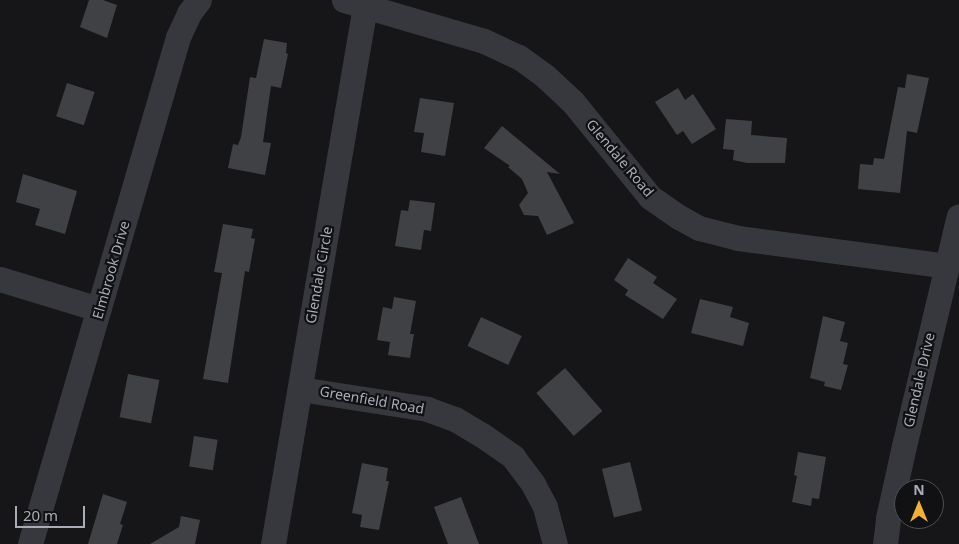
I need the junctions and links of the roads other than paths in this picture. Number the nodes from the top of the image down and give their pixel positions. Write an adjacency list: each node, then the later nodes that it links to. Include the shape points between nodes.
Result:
1 (199, 0): 6 (street, Elmbrook Drive, via 178,37)
2 (354, 3): 4 (street, Glendale Road, via 484,41 519,57 572,101 650,197 700,228 738,238); 7 (street, Glendale Circle)
3 (959, 216): 4 (street, Glendale Drive)
4 (947, 266): 11 (street, Glendale Drive, via 894,491)
5 (0, 279): 6 (street)
6 (99, 309): 8 (street, Elmbrook Drive)
7 (300, 388): 9 (street, Glendale Circle); 10 (street, Greenfield Road, via 426,409 455,419 482,435 513,457 533,484 545,507)
8 (30, 544)
9 (273, 544)
10 (555, 544)
11 (885, 544)

